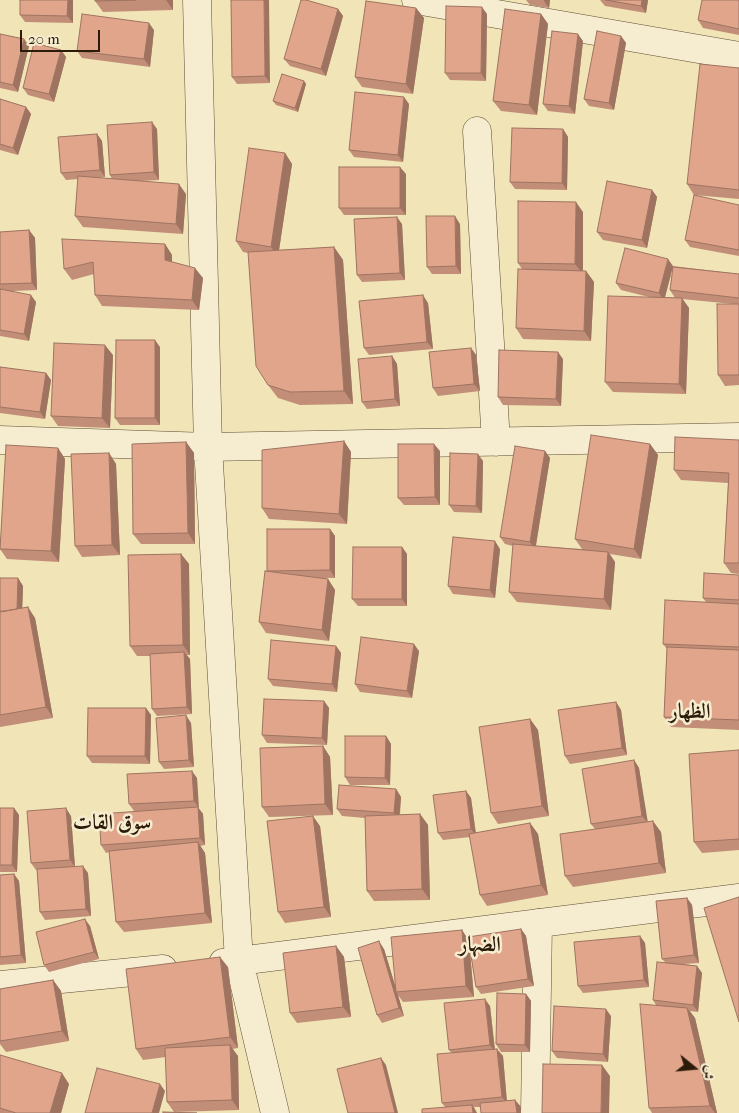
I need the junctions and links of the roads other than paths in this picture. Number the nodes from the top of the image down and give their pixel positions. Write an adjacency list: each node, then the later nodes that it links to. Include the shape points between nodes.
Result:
1 (197, 0): 8 (street)
2 (416, 0): 3 (street)
3 (739, 56)
4 (477, 131): 7 (street)
5 (739, 437): 7 (street)
6 (0, 440): 8 (street)
7 (496, 442): 8 (street)
8 (208, 447): 11 (street)
9 (739, 898): 10 (street)
10 (538, 923): 11 (street); 14 (street)
11 (239, 961): 12 (street); 13 (street)
12 (0, 985)
13 (275, 1113)
14 (535, 1113)

